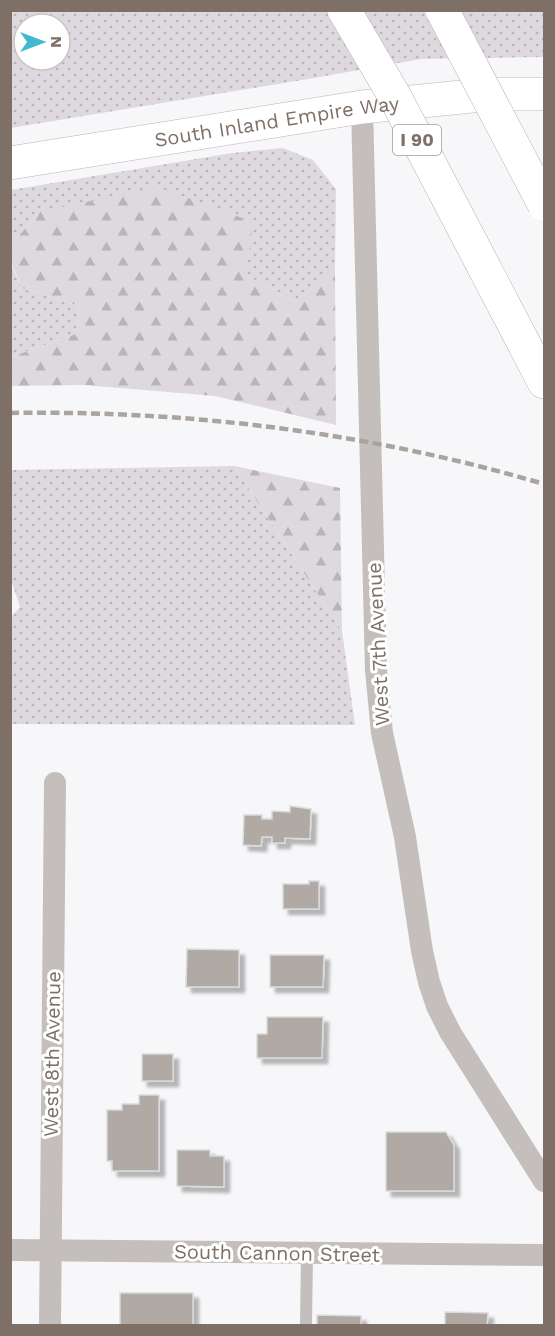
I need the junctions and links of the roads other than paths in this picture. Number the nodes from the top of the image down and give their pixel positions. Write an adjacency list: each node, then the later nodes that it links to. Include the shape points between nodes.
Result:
1 (345, 10): 7 (main road, I 90, bridge, via 395,97)
2 (442, 10): 6 (main road, bridge)
3 (544, 94): 4 (main road, South Inland Empire Way, via 492,94)
4 (362, 107): 5 (main road, South Inland Empire Way); 9 (street, West 7th Avenue, via 376,670 382,733 405,837 422,951 437,1006 465,1058)
5 (10, 163)
6 (544, 204)
7 (544, 382)
8 (55, 783): 11 (street, West 8th Avenue)
9 (544, 1181)
10 (10, 1250): 11 (street, South Cannon Street)
11 (50, 1250): 12 (street, South Cannon Street); 14 (street, West 8th Avenue)
12 (307, 1254): 13 (street, South Cannon Street); 15 (lane)
13 (544, 1255)
14 (50, 1326)
15 (306, 1326)

